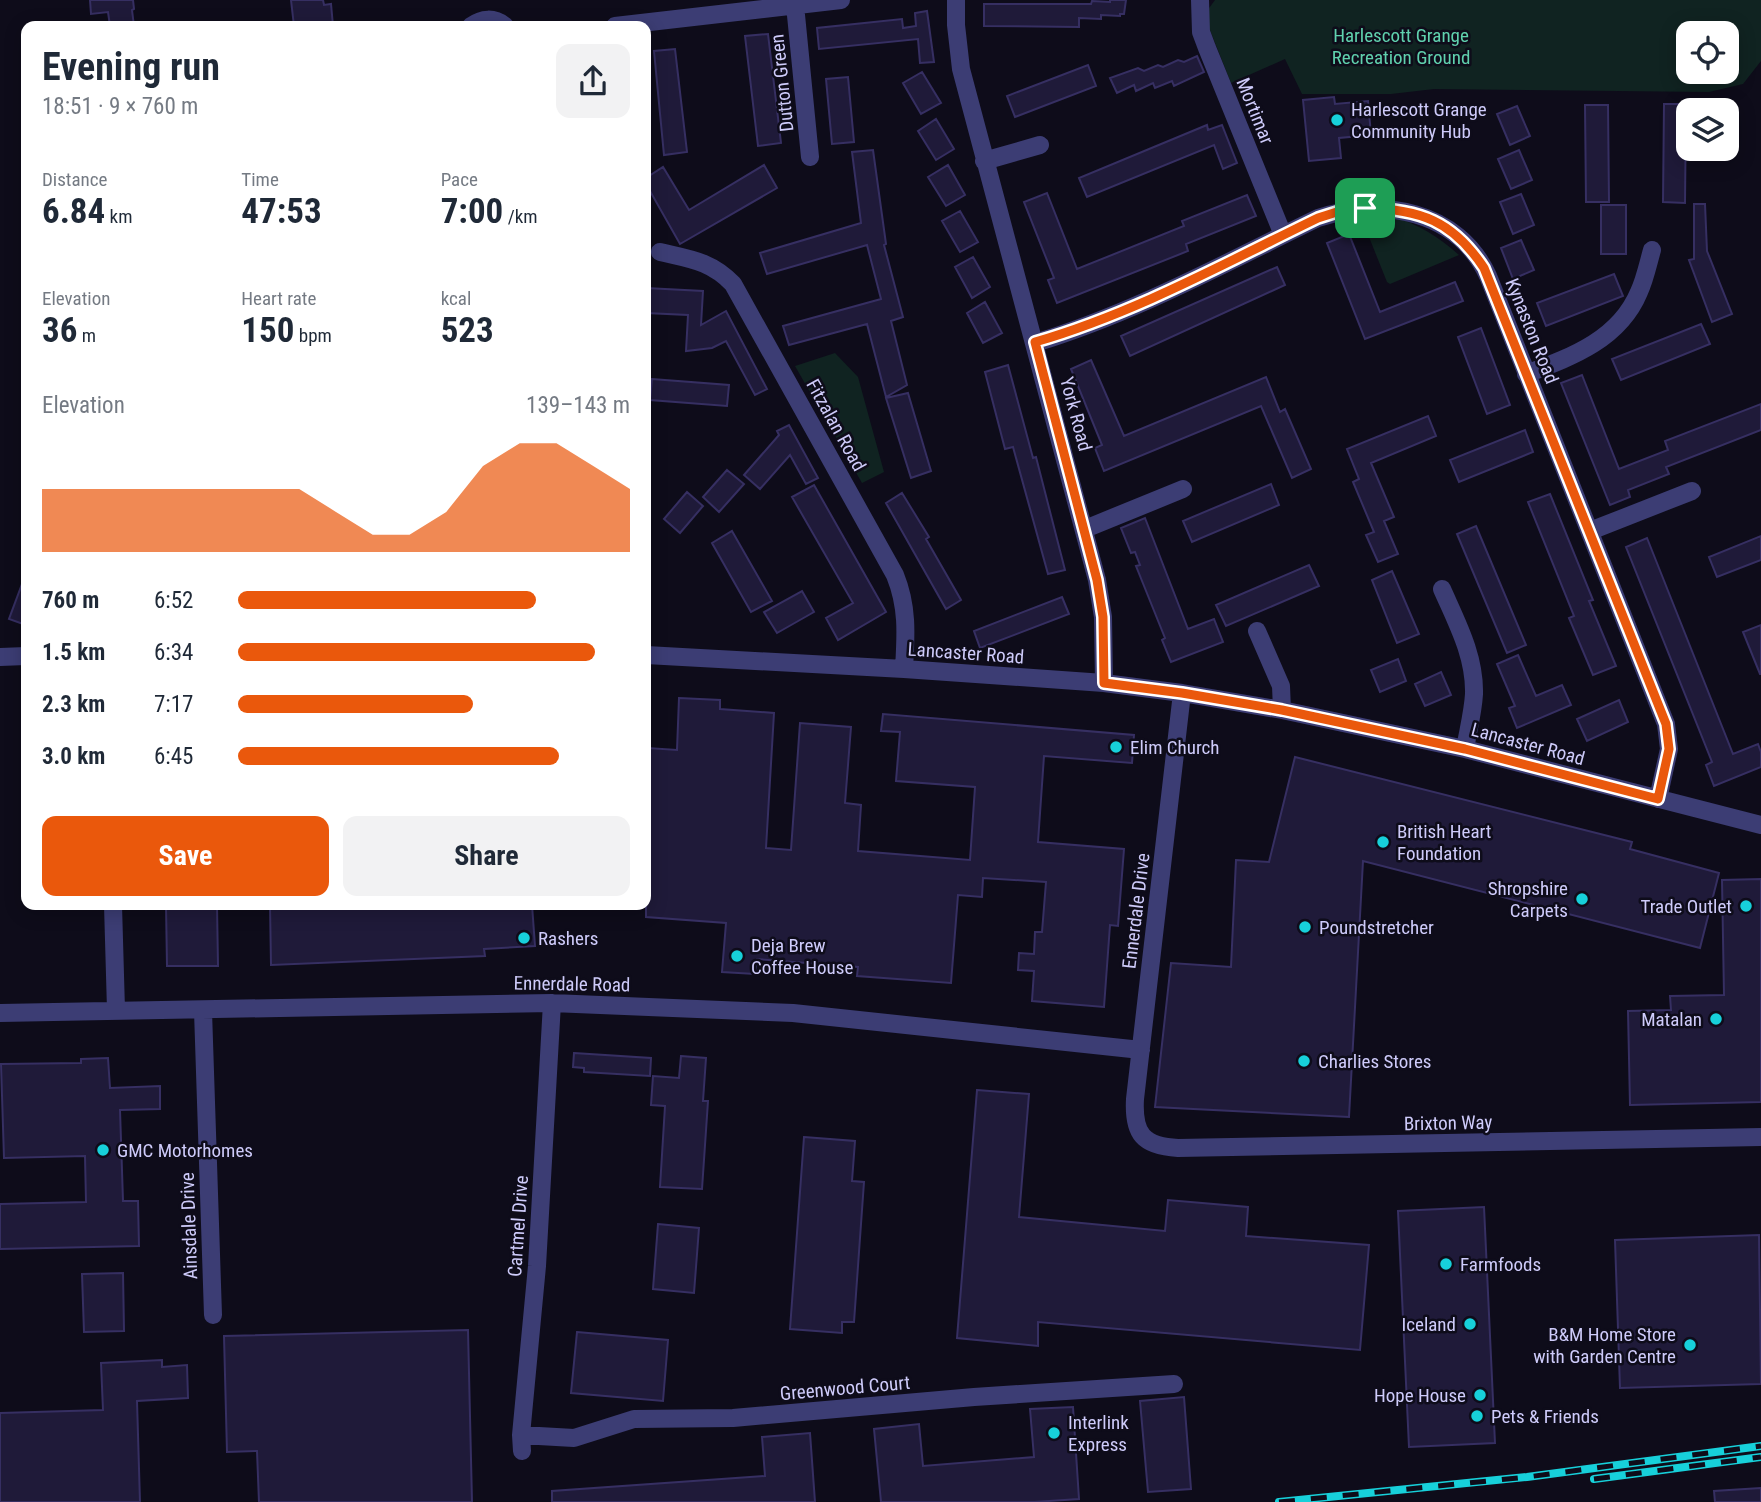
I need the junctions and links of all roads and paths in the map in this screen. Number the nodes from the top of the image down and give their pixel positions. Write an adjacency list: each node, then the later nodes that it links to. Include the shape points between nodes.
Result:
1 (841, 0): 4 (street)
2 (956, 0): 8 (street, York Road, via 961,69)
3 (1200, 0): 9 (street, Mortimar, via 1204,40)
4 (795, 5): 5 (street); 7 (street, Dutton Green)
5 (651, 22)
6 (1041, 145): 8 (street)
7 (810, 157)
8 (984, 160): 12 (street, York Road)
9 (1283, 235): 12 (street, Kynaston Road, via 1145,303); 13 (street, Kynaston Road, via 1340,211 1365,208 1408,211 1430,218 1468,245 1484,268)
10 (1651, 250): 13 (street, via 1639,292 1623,319 1579,354)
11 (660, 252): 23 (street, Fitzalan Road, via 705,263 733,284 895,575 907,616)
12 (1035, 342): 16 (street, York Road)
13 (1527, 374): 17 (street, Kynaston Road)
14 (1183, 489): 16 (street)
15 (1692, 491): 17 (street)
16 (1085, 529): 24 (street, York Road, via 1103,617)
17 (1590, 531): 28 (street, Kynaston Road, via 1666,724 1669,749)
18 (1442, 589): 27 (street, via 1467,646 1473,675)
19 (1257, 631): 26 (street, via 1281,686)
20 (651, 655): 23 (street, Lancaster Road)
21 (21, 656): 22 (street)
22 (0, 657)
23 (904, 669): 24 (street, Lancaster Road)
24 (1104, 683): 25 (street, Lancaster Road)
25 (1182, 693): 26 (street, Lancaster Road); 35 (street, Ennerdale Drive)
26 (1282, 710): 27 (street, Lancaster Road)
27 (1465, 749): 28 (street, Lancaster Road)
28 (1658, 799): 29 (street, Lancaster Road)
29 (1761, 825)
30 (113, 910): 32 (street)
31 (552, 1003): 33 (street, Ennerdale Road); 35 (street, Ennerdale Road, via 793,1013); 40 (street, Cartmel Drive)
32 (116, 1010): 33 (street, Ennerdale Road); 34 (street, Ennerdale Road)
33 (203, 1010): 38 (street, Ainsdale Drive)
34 (0, 1013)
35 (1141, 1051): 36 (street, Ennerdale Drive, via 1134,1118)
36 (1140, 1134): 37 (street, Brixton Way, via 1151,1144 1178,1148)
37 (1761, 1137)
38 (213, 1315)
39 (1174, 1384): 40 (street, Greenwood Court, via 733,1418 634,1419 574,1438)
40 (522, 1443)

